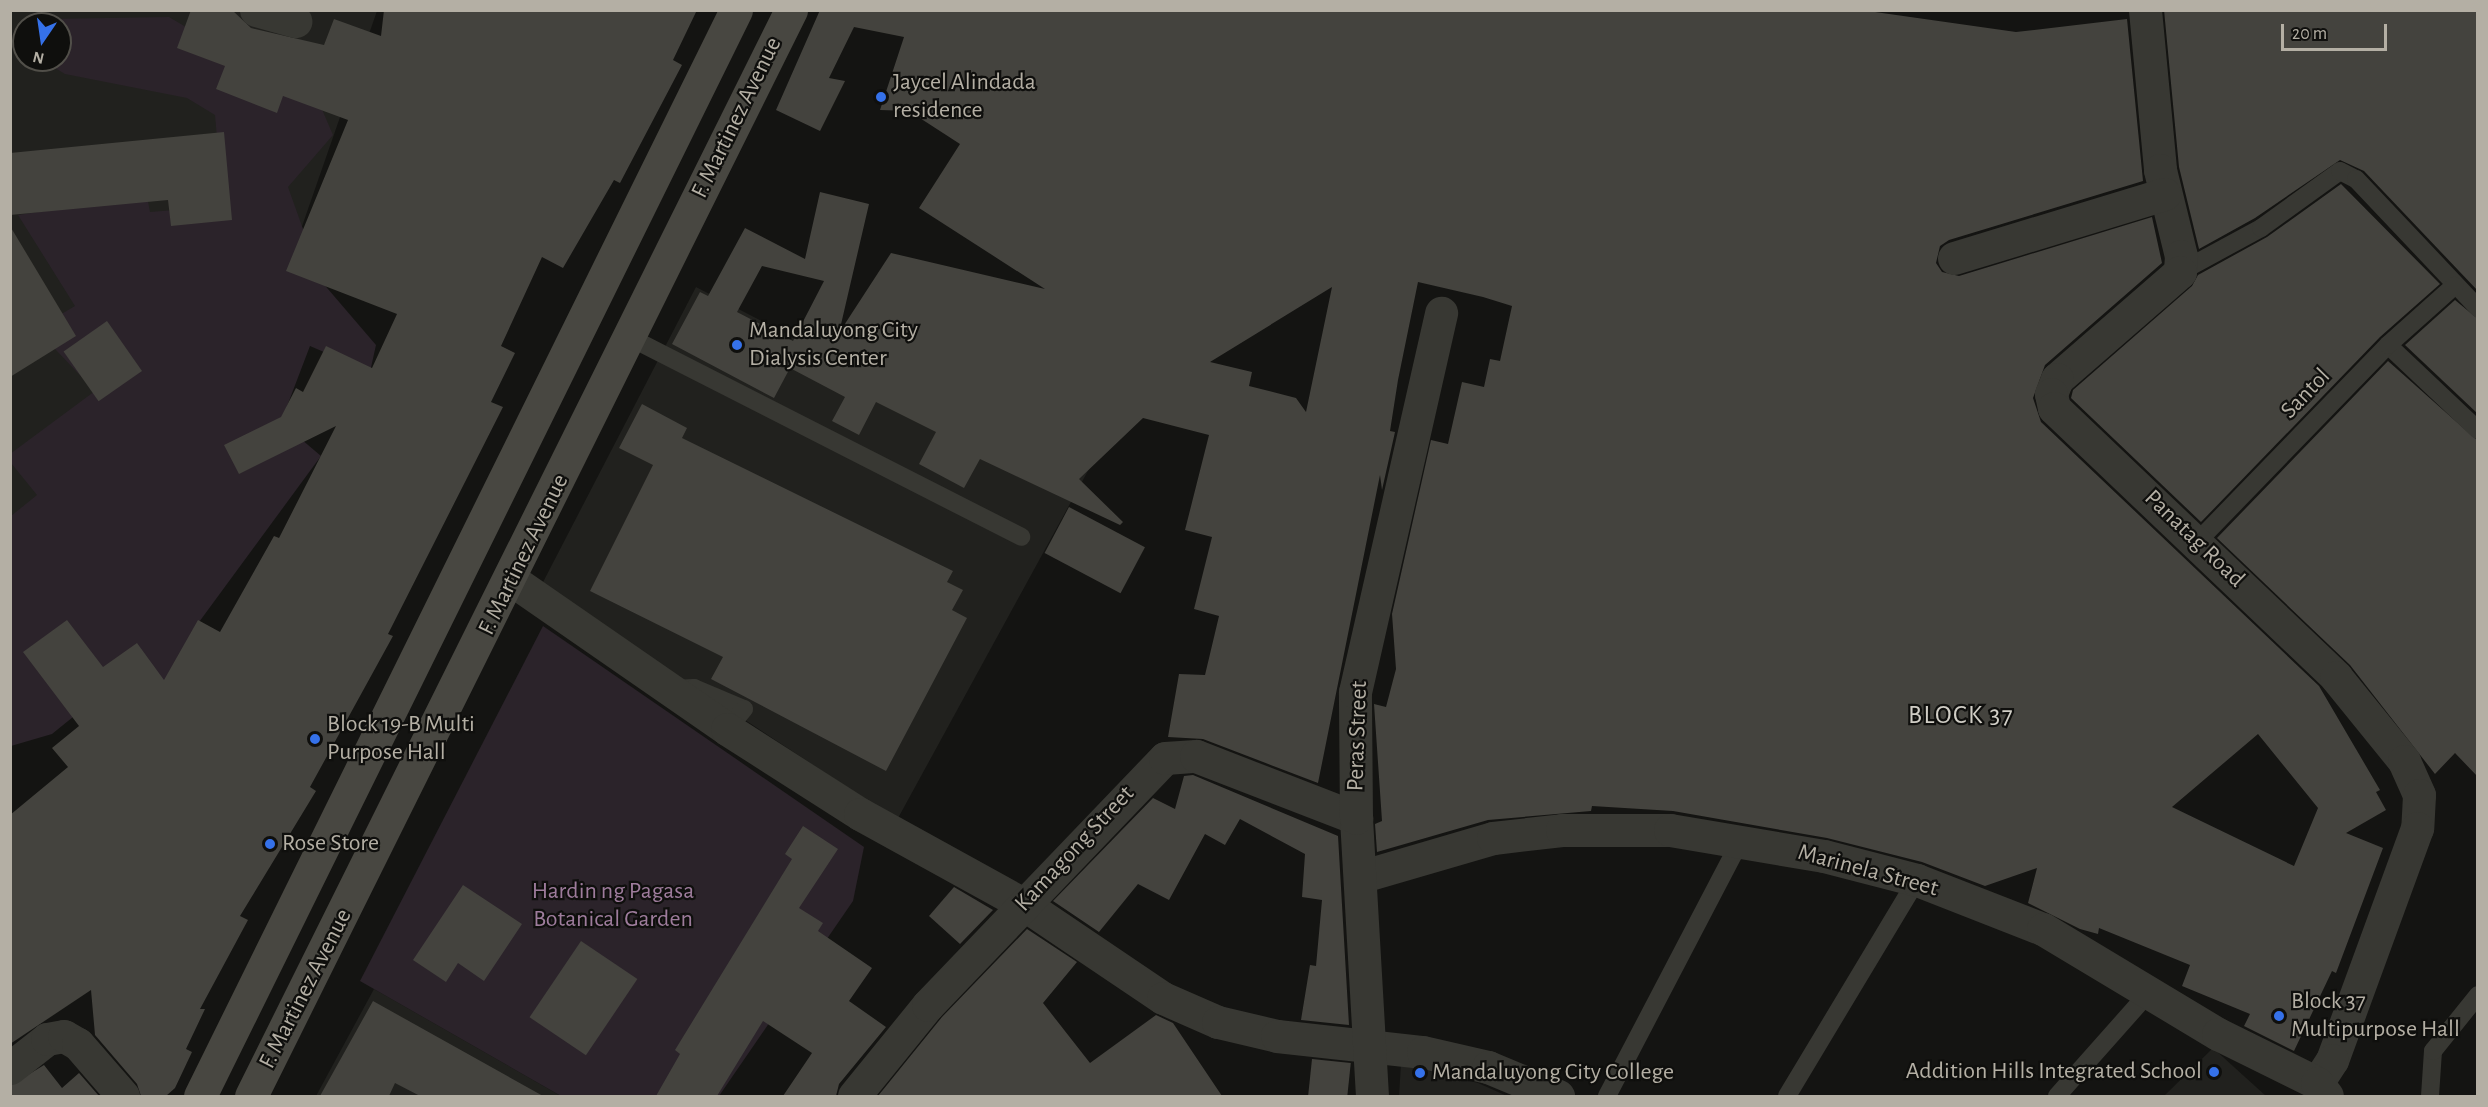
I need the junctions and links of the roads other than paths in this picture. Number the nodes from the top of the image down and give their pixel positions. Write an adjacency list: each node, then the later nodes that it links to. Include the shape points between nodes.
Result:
1 (256, 10): 5 (street)
2 (736, 10): 17 (main road, F. Martinez Avenue)
3 (791, 10): 12 (main road, F. Martinez Avenue)
4 (2145, 10): 6 (street)
5 (295, 21)
6 (2165, 194): 7 (street); 8 (street, via 2181,256)
7 (1954, 258)
8 (2180, 272): 9 (lane, via 2261,228 2340,171 2356,179); 16 (street, Panatag Road, via 2057,379 2051,394 2054,408)
9 (2454, 286): 10 (lane); 13 (lane, Santol)
10 (2478, 308)
11 (1441, 313): 19 (street, Peras Street, via 1355,692)
12 (631, 338): 15 (lane); 18 (main road, F. Martinez Avenue)
13 (2388, 345): 14 (lane); 16 (lane, Santol)
14 (2478, 430)
15 (1021, 537)
16 (2198, 541): 28 (street, Panatag Road, via 2336,677 2404,761 2419,795 2417,828 2332,1060)
17 (457, 578): 18 (main road); 30 (main road, F. Martinez Avenue)
18 (507, 590): 23 (street, via 669,689 860,814); 31 (main road, F. Martinez Avenue)
19 (1356, 818): 21 (street, Peras Street); 23 (street, Kamagong Street, via 1196,756 1165,758)
20 (1741, 840): 21 (street, Marinela Street, via 1670,830 1562,830 1493,838); 22 (street, Marinela Street); 35 (lane)
21 (1363, 876): 26 (street, Peras Street)
22 (1917, 880): 24 (street, Marinela Street, via 2043,930); 36 (lane)
23 (1025, 905): 26 (street, via 1163,998 1218,1022 1277,1036); 32 (street, Kamagong Street, via 928,1005)
24 (2151, 990): 28 (street, Marinela Street); 37 (lane)
25 (2478, 995): 38 (lane, via 2433,1051)
26 (1372, 1045): 33 (street, Peras Street); 34 (street, via 1488,1067)
27 (10, 1068): 29 (street, via 47,1039 64,1036 78,1044)
28 (2315, 1092)
29 (123, 1096)
30 (200, 1096)
31 (251, 1096)
32 (854, 1096)
33 (1372, 1096)
34 (1558, 1096)
35 (1607, 1096)
36 (1787, 1096)
37 (2057, 1096)
38 (2430, 1096)

